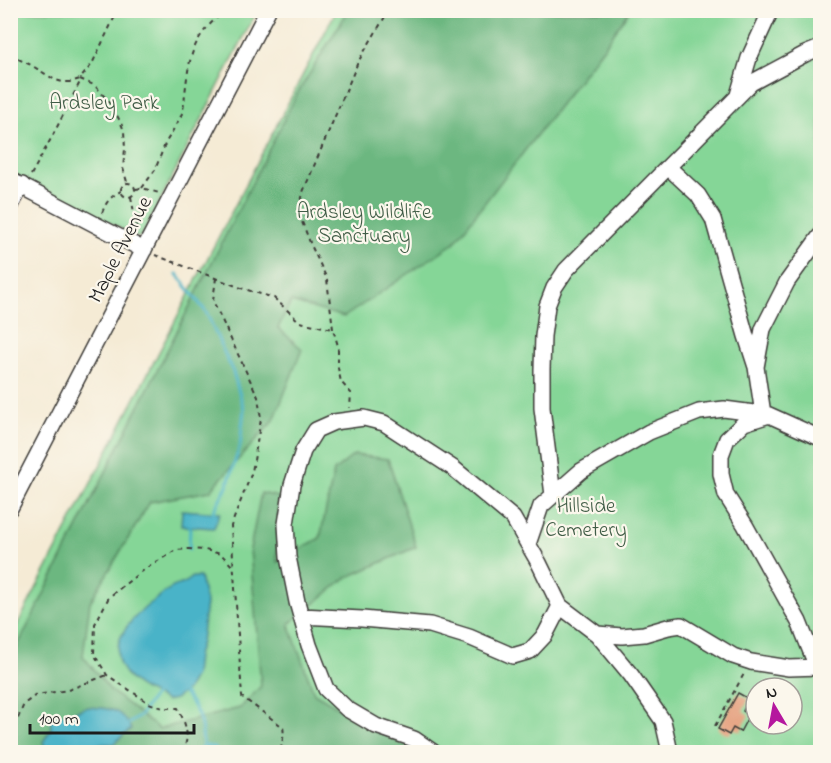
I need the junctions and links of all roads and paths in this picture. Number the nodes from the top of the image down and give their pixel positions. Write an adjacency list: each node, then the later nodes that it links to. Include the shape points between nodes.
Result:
1 (117, 10): 8 (path)
2 (227, 10): 13 (path, via 204,30 193,49 183,111 155,170)
3 (268, 10): 21 (street, Maple Avenue)
4 (389, 10): 23 (path, via 358,62 303,192 299,214 327,279)
5 (771, 10): 9 (street)
6 (820, 48): 9 (street, via 751,83)
7 (10, 55): 8 (path, via 55,80)
8 (81, 79): 11 (path, via 33,173); 12 (path, via 100,91 121,123)
9 (737, 98): 10 (street)
10 (668, 167): 24 (street, via 698,195 713,219); 28 (street, via 566,270 554,288 543,347 542,408)
11 (21, 180): 18 (street); 21 (street)
12 (127, 182): 14 (path); 15 (path)
13 (142, 188): 14 (path); 16 (path)
14 (136, 189): 17 (path)
15 (121, 191): 17 (path); 19 (path, via 106,202)
16 (163, 194)
17 (130, 197): 21 (path)
18 (10, 207)
19 (100, 218)
20 (820, 236): 24 (street, via 787,282 763,330)
21 (141, 243): 22 (path); 29 (street, Maple Avenue)
22 (216, 278): 23 (path, via 274,298 300,322); 31 (path, via 213,301 258,397 261,419 252,472 231,526)
23 (333, 329): 26 (path, via 341,382 351,393)
24 (756, 367): 25 (street)
25 (766, 414): 27 (street); 28 (street, via 724,409 699,412 649,432 581,471); 36 (street, via 744,423 727,439 721,455 721,474 726,495 800,622)
26 (349, 420): 30 (street, via 364,418 384,423 453,468 513,518); 33 (street, via 316,430 303,450 292,485 286,524 288,557)
27 (820, 438)
28 (553, 495): 30 (street, via 542,506)
29 (10, 508)
30 (528, 544): 32 (street)
31 (234, 568): 37 (path, via 220,554 176,550 109,597 95,624 94,654); 41 (path, via 242,697 283,727)
32 (560, 606): 33 (street, via 545,635 530,651 513,656 430,625); 34 (street)
33 (301, 616): 42 (street, via 326,689 347,710 376,726 414,739)
34 (597, 634): 35 (street, via 644,634 681,625); 43 (street, via 663,721)
35 (751, 662): 36 (street, via 789,668); 38 (path)
36 (819, 667)
37 (107, 675): 39 (path, via 68,690 36,695 24,704 12,741); 40 (path, via 149,703 178,708 188,730)
38 (715, 726)
39 (18, 753)
40 (181, 753)
41 (281, 753)
42 (433, 753)
43 (670, 753)

